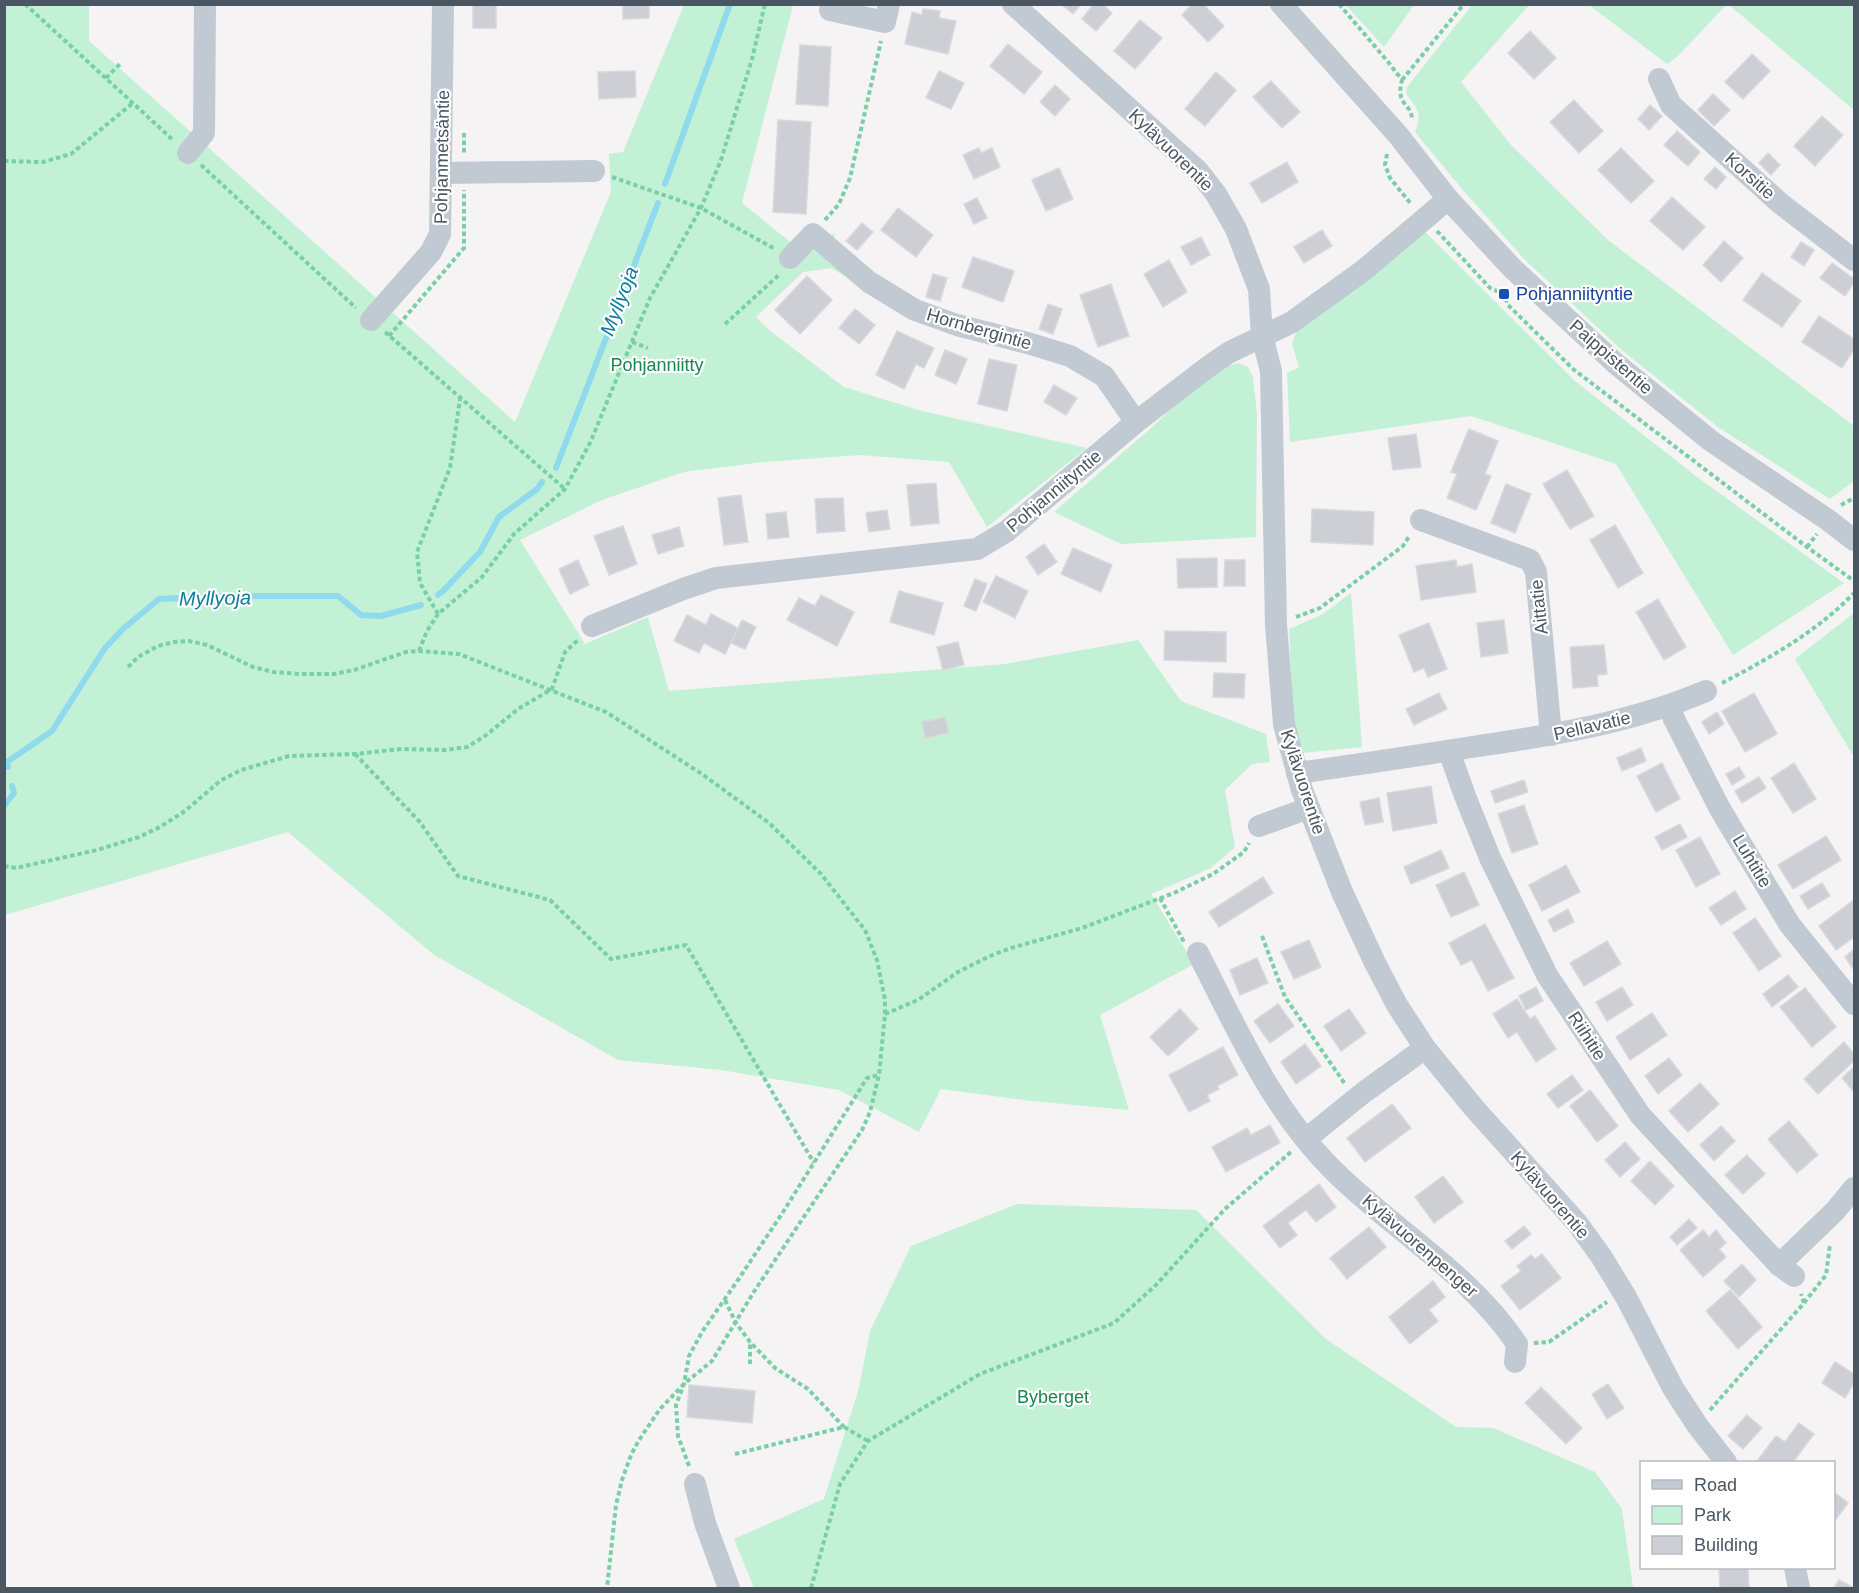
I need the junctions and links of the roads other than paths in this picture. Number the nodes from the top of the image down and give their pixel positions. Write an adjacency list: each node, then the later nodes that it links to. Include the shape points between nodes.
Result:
1 (205, 4): 8 (street, via 204,133)
2 (443, 4): 10 (street, Pohjanmetsäntie)
3 (1013, 4): 15 (street, Kylävuorentie, via 1197,171 1216,194 1236,229 1258,289)
4 (1281, 4): 11 (street, Paippistentie, via 1398,135)
5 (830, 10): 6 (street)
6 (887, 13)
7 (1659, 79): 13 (street, Korsitie, via 1671,105 1781,204)
8 (188, 153)
9 (594, 171): 10 (street)
10 (442, 173): 14 (street, Pohjanmetsäntie, via 440,234 431,252)
11 (1448, 199): 15 (street, Pohjanniityntie, via 1364,270 1292,322); 18 (street, Paippistentie, via 1513,269 1615,363 1711,441)
12 (790, 258): 16 (street, Hornbergintie, via 813,234 869,282 915,310 1070,356 1104,376)
13 (1854, 260)
14 (371, 320)
15 (1262, 336): 16 (street, Pohjanniityntie, via 1228,353); 24 (street, Kylävuorentie, via 1271,371 1276,625 1284,724)
16 (1136, 422): 19 (street, Pohjanniityntie, via 1007,531 978,549 716,578)
17 (1421, 520): 22 (street, Aittatie, via 1530,560 1536,572)
18 (1854, 540)
19 (592, 626)
20 (1706, 691): 21 (street, Pellavatie)
21 (1670, 706): 22 (street, Pellavatie); 28 (street, Luhtitie, via 1720,808 1790,925)
22 (1551, 735): 23 (street, Pellavatie)
23 (1449, 751): 24 (street, Pellavatie); 31 (street, Riihitie, via 1490,858 1547,975 1640,1115 1787,1271)
24 (1297, 773): 25 (street, Kylävuorentie)
25 (1309, 808): 26 (street); 29 (street, Kylävuorentie, via 1375,963)
26 (1259, 826)
27 (1198, 953): 30 (street, Kylävuorenpenger, via 1269,1089)
28 (1854, 1004)
29 (1425, 1048): 30 (street); 33 (street, Kylävuorentie, via 1600,1256 1673,1388)
30 (1306, 1139): 32 (street, Kylävuorenpenger, via 1335,1172 1483,1300)
31 (1854, 1188)
32 (1516, 1353)
33 (1725, 1461)
34 (695, 1484): 36 (street)
35 (1795, 1569): 37 (street)
36 (729, 1588)
37 (1799, 1588)

